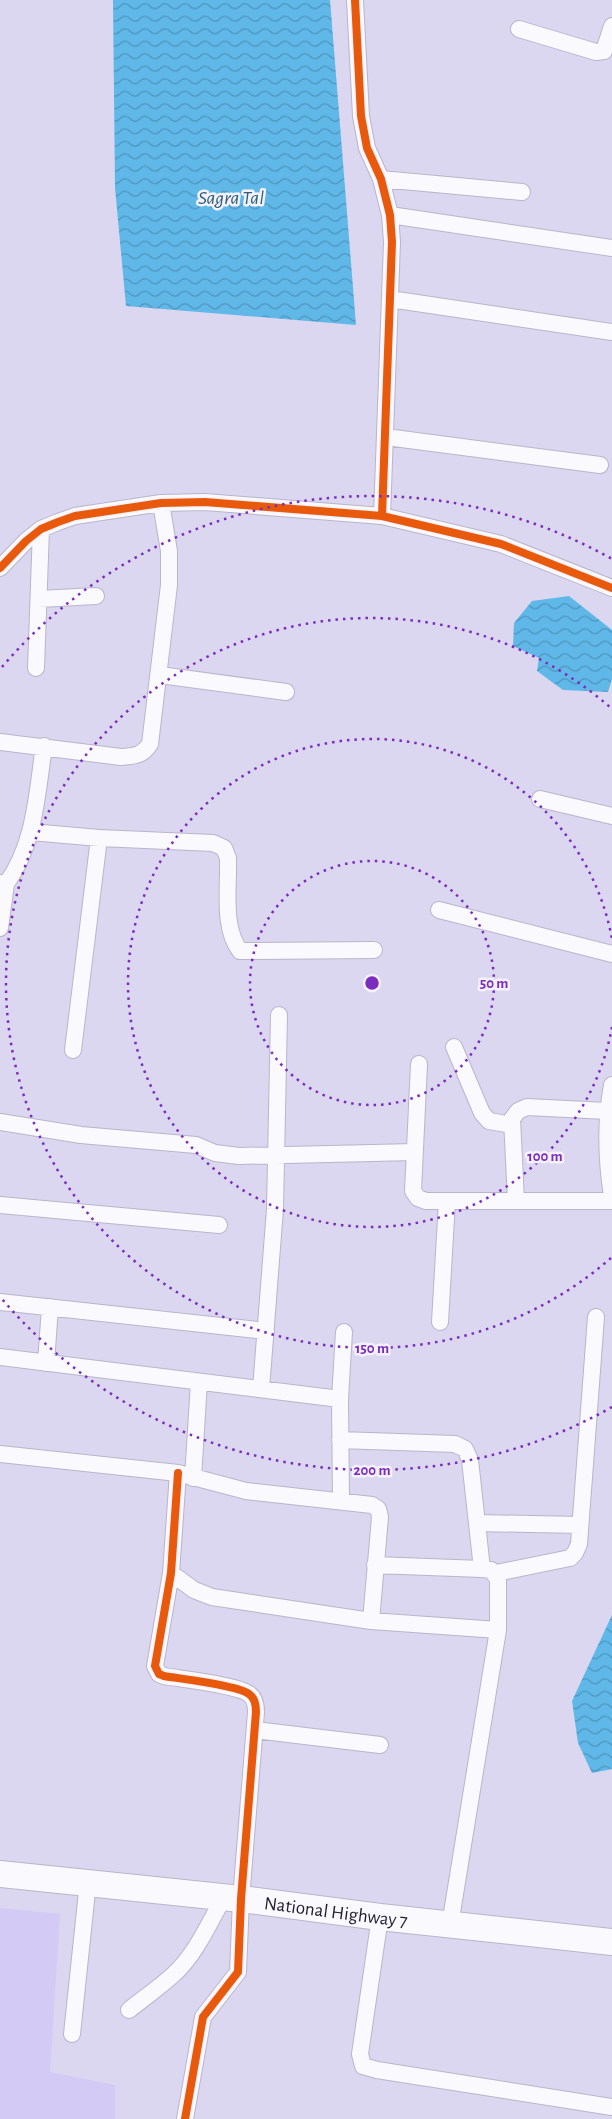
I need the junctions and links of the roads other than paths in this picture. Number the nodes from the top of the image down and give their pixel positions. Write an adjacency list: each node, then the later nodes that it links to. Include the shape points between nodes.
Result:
1 (355, 0): 4 (street, via 361,116 367,148)
2 (612, 26): 3 (street, via 604,51 596,52)
3 (519, 29)
4 (381, 179): 5 (street); 6 (street)
5 (522, 192)
6 (390, 215): 7 (street); 8 (street)
7 (612, 248)
8 (390, 299): 9 (street); 10 (street)
9 (612, 332)
10 (386, 437): 11 (street); 13 (street)
11 (600, 465)
12 (161, 503): 13 (street, via 239,504); 14 (street, via 75,516); 20 (street, via 169,551 169,585)
13 (382, 516): 16 (street, via 502,544)
14 (42, 530): 15 (street, via 26,541); 18 (street)
15 (0, 568)
16 (612, 588)
17 (96, 596): 18 (street)
18 (39, 599): 19 (street)
19 (36, 668)
20 (160, 675): 21 (street); 23 (street, via 150,744 144,753 120,757)
21 (286, 692)
22 (0, 742): 23 (street)
23 (44, 746): 26 (street)
24 (540, 799): 25 (street)
25 (612, 816)
26 (31, 832): 27 (street); 28 (street, via 17,870)
27 (99, 838): 31 (street, via 213,843 224,848 228,858 232,940 240,951); 35 (street)
28 (3, 883): 30 (street)
29 (439, 910): 32 (street)
30 (0, 928)
31 (374, 950)
32 (612, 954)
33 (279, 1015): 42 (street)
34 (454, 1047): 40 (street, via 482,1113 489,1121)
35 (73, 1050)
36 (419, 1064): 41 (street)
37 (612, 1085): 38 (street)
38 (607, 1111): 40 (street, via 527,1107 518,1111); 43 (street, via 606,1161)
39 (0, 1122): 42 (street, via 81,1135 196,1145 215,1153 240,1156)
40 (512, 1125): 45 (street)
41 (415, 1152): 42 (street); 44 (street, via 413,1191 418,1198)
42 (278, 1154): 53 (street)
43 (612, 1196)
44 (447, 1201): 45 (street); 52 (street)
45 (516, 1201): 46 (street)
46 (612, 1201)
47 (0, 1205): 48 (street)
48 (219, 1225)
49 (0, 1302): 50 (street)
50 (50, 1307): 53 (street); 56 (street)
51 (596, 1317): 65 (street)
52 (440, 1322)
53 (266, 1331): 58 (street)
54 (344, 1332): 59 (street)
55 (0, 1357): 56 (street)
56 (46, 1363): 57 (street)
57 (199, 1382): 58 (street); 62 (street)
58 (261, 1389): 59 (street)
59 (340, 1399): 60 (street)
60 (340, 1440): 63 (street); 64 (street, via 455,1444 465,1449 470,1460)
61 (0, 1454): 62 (street)
62 (185, 1476): 63 (street, via 246,1491); 68 (street)
63 (341, 1501): 66 (street, via 372,1505 378,1510)
64 (477, 1523): 65 (street); 67 (street)
65 (580, 1525): 67 (street, via 579,1544 570,1558)
66 (375, 1565): 67 (street); 69 (street)
67 (489, 1571): 70 (street, via 498,1579)
68 (171, 1573): 69 (street, via 194,1590 212,1597); 71 (street, via 155,1666 159,1674 250,1694 256,1703)
69 (371, 1621): 70 (street)
70 (498, 1630): 77 (street)
71 (255, 1730): 72 (street); 75 (street)
72 (380, 1745)
73 (0, 1874): 74 (main road, National Highway 7)
74 (88, 1882): 75 (main road, National Highway 7); 80 (street)
75 (232, 1898): 76 (main road, National Highway 7); 79 (street, via 174,1974); 82 (street, via 238,1972 203,2018)
76 (380, 1917): 77 (main road, National Highway 7); 81 (street, via 360,2054 363,2066)
77 (450, 1925): 78 (main road, National Highway 7)
78 (612, 1942)
79 (129, 2010)
80 (72, 2034)
81 (612, 2107)
82 (185, 2119)

